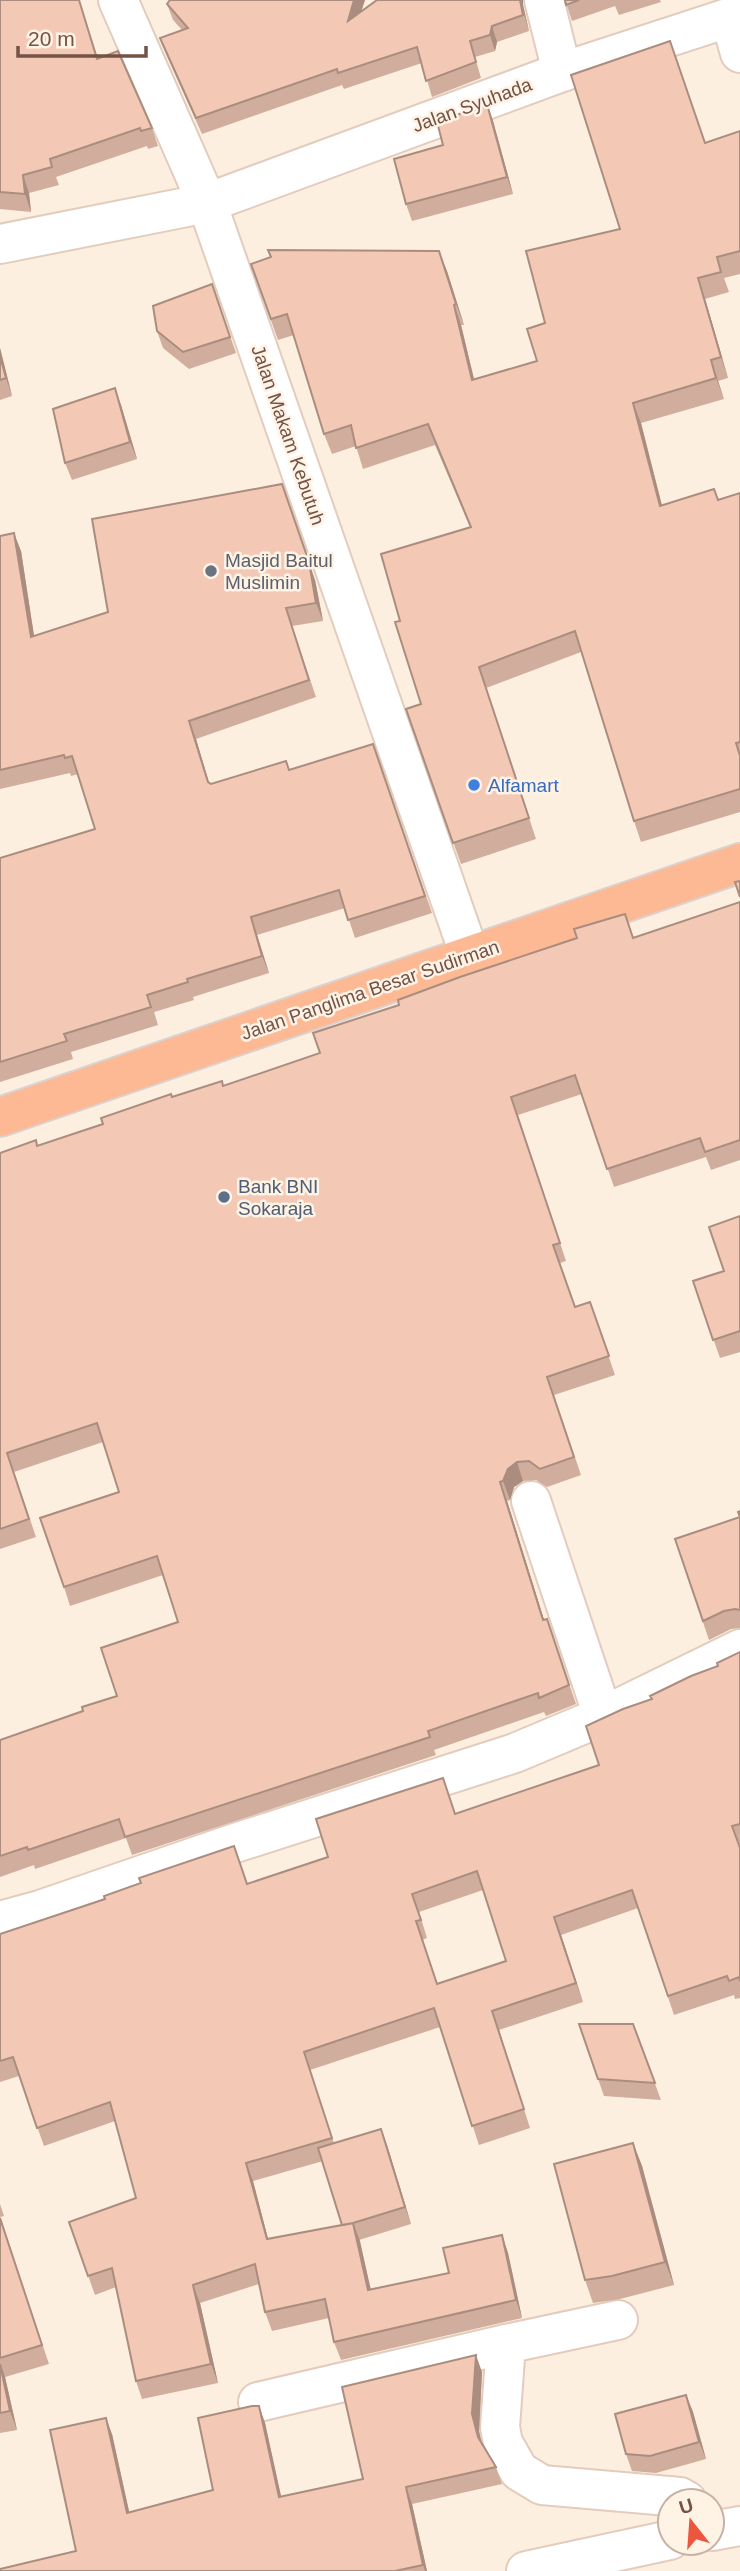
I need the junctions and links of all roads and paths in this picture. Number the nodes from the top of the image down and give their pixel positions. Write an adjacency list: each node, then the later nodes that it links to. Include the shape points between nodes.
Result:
1 (118, 0): 5 (street, Jalan Makam Kebutuh)
2 (544, 0): 4 (street)
3 (737, 28): 4 (street, Jalan Syuhada)
4 (562, 72): 5 (street, Jalan Syuhada)
5 (207, 203): 6 (street, Jalan Syuhada); 8 (street, Jalan Makam Kebutuh)
6 (0, 244)
7 (740, 863): 8 (highway, Jalan Panglima Besar Sudirman)
8 (470, 956): 9 (highway, Jalan Panglima Besar Sudirman)
9 (0, 1117)
10 (531, 1501): 12 (street)
11 (740, 1649): 12 (street)
12 (603, 1716): 13 (street, via 515,1753)
13 (0, 1921)
14 (618, 2320): 15 (street)
15 (506, 2344): 16 (street); 17 (street, via 500,2427 503,2443 519,2471 542,2485)
16 (258, 2402)
17 (656, 2494)
18 (656, 2543): 19 (street)
19 (526, 2571)

